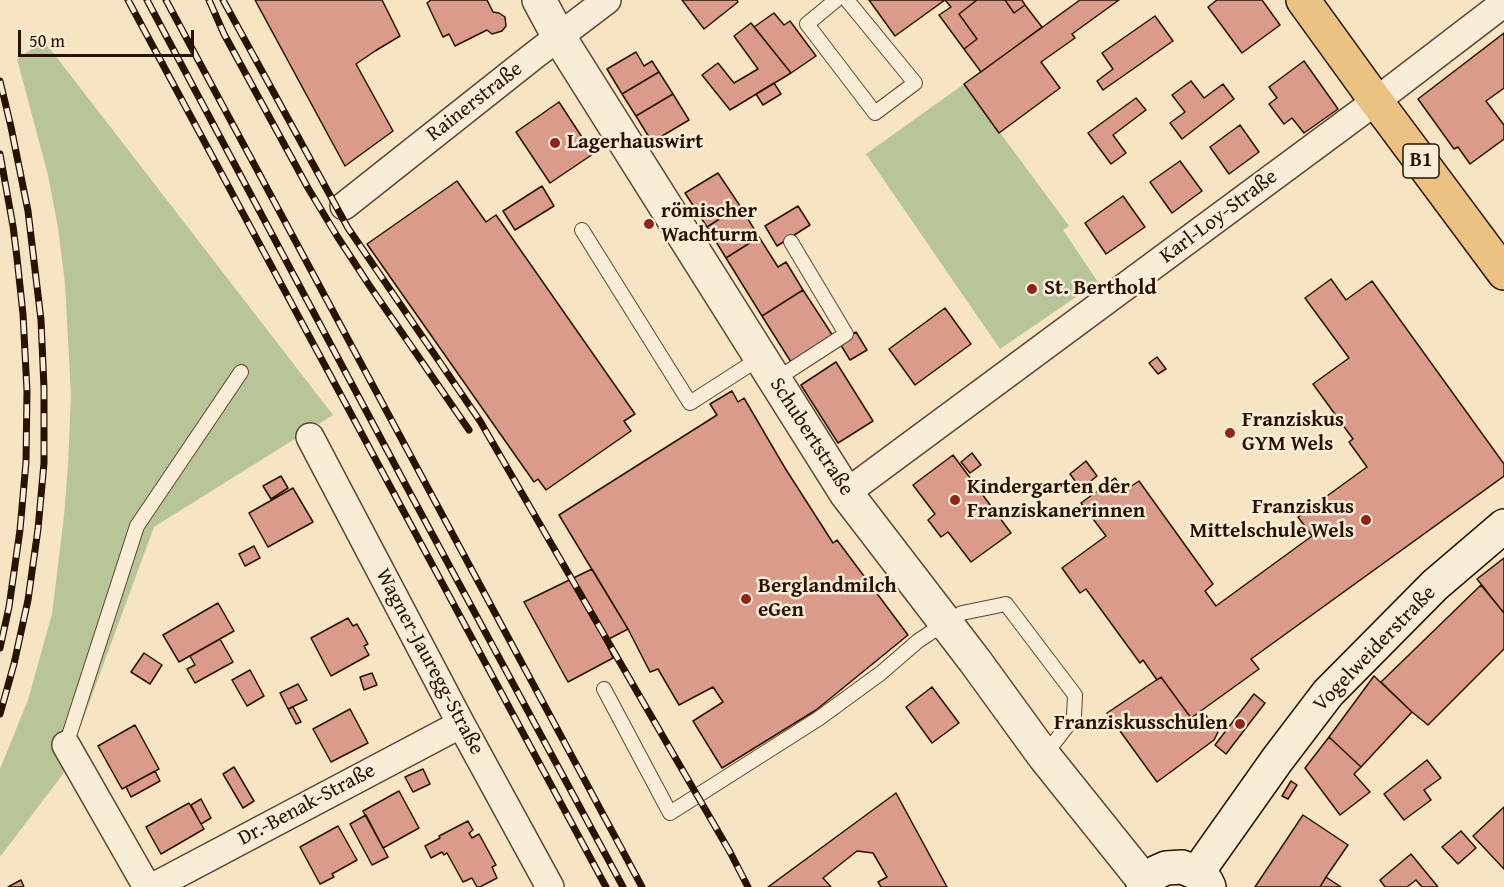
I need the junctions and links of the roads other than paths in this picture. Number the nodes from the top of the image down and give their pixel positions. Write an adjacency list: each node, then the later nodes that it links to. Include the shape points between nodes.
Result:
1 (539, 0): 7 (street, Schubertstraße)
2 (608, 0): 7 (street, Rainerstraße)
3 (836, 0): 4 (lane, via 807,24 874,113 915,83)
4 (847, 0)
5 (1303, 0): 8 (main road, B1)
6 (1504, 3): 8 (street, Karl-Loy-Straße)
7 (559, 37): 9 (street, Rainerstraße); 13 (street, Schubertstraße)
8 (1376, 101): 12 (main road, B1); 16 (street, Karl-Loy-Straße)
9 (344, 206)
10 (582, 230): 13 (lane, via 690,404)
11 (791, 242): 13 (lane, via 846,334)
12 (1504, 273)
13 (768, 369): 16 (street, Schubertstraße)
14 (241, 372): 21 (lane, via 137,526)
15 (310, 437): 20 (street, Wagner-Jauregg-Straße)
16 (846, 493): 18 (street, Schubertstraße)
17 (1504, 526): 23 (street, Vogelweiderstraße, via 1435,585 1328,693 1277,760)
18 (945, 623): 19 (lane, via 818,718 670,813); 22 (street, Schubertstraße); 22 (lane, via 962,613 1006,604 1075,695 1074,717)
19 (604, 689)
20 (461, 724): 26 (street, Dr.-Benak-Straße); 27 (street, Wagner-Jauregg-Straße)
21 (66, 745): 25 (street)
22 (1044, 756): 24 (street, Schubertstraße)
23 (1203, 880): 24 (street, via 1182,867 1166,868)
24 (1144, 884)
25 (147, 887)
26 (153, 887)
27 (550, 887)

